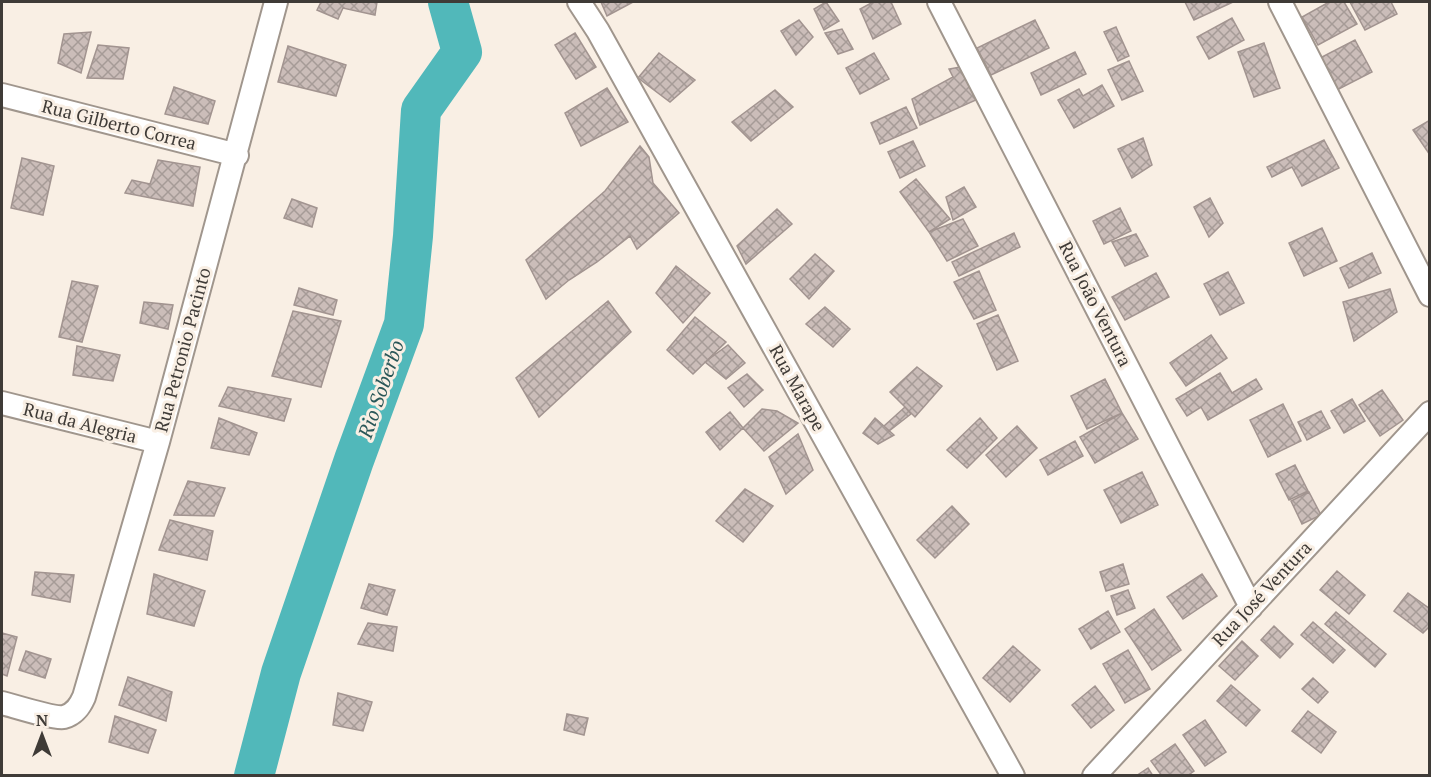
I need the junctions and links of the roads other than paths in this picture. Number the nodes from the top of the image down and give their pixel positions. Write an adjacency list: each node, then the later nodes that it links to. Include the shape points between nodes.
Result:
1 (276, 2): 6 (street, Rua Petronio Pacinto)
2 (579, 2): 13 (street, Rua Marape)
3 (939, 2): 11 (street, Rua João Ventura)
4 (1280, 2): 7 (street)
5 (2, 95): 6 (street, Rua Gilberto Correa)
6 (237, 155): 10 (street, Rua Petronio Pacinto)
7 (1430, 295)
8 (2, 403): 10 (street, Rua da Alegria)
9 (1430, 413): 11 (street, Rua José Ventura)
10 (158, 442): 12 (street, Rua Petronio Pacinto, via 80,707 62,718)
11 (1251, 606): 14 (street, Rua José Ventura)
12 (2, 703)
13 (1012, 776)
14 (1094, 776)

